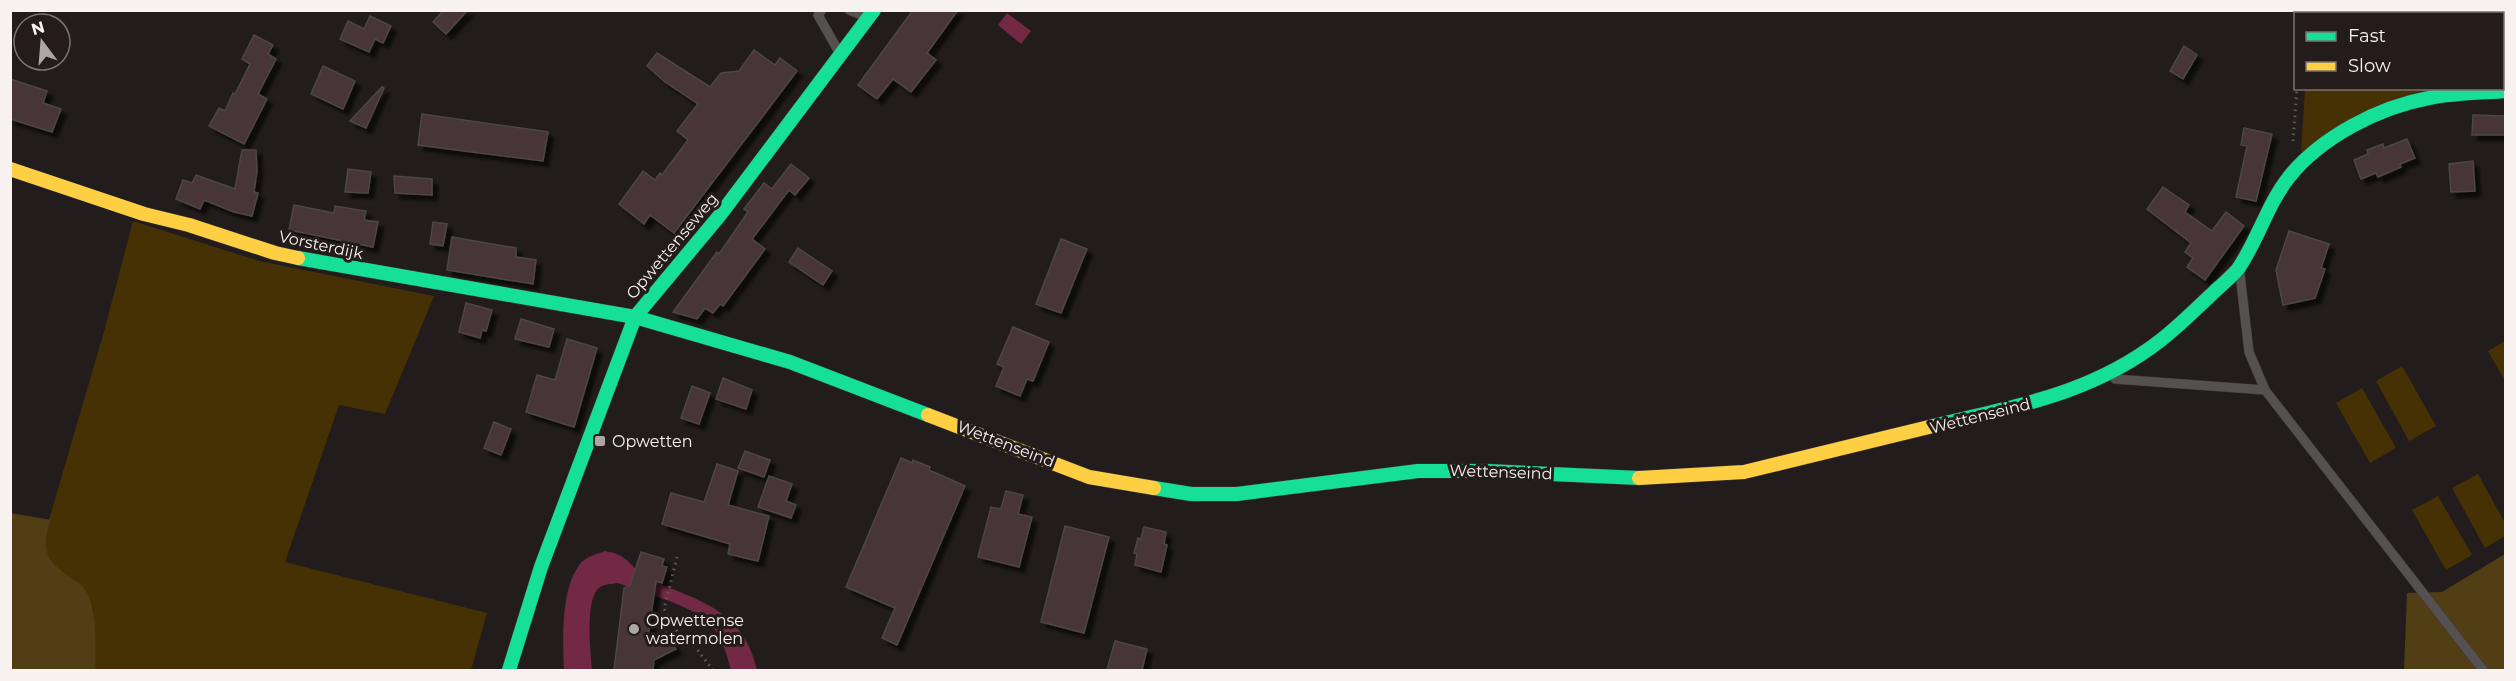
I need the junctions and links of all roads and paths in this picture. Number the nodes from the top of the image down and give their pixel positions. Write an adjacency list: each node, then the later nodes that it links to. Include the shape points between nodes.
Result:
1 (822, 10): 4 (lane, via 818,15)
2 (849, 10): 3 (lane)
3 (872, 14): 4 (street, Opwettenseweg)
4 (841, 55): 10 (street, Opwettenseweg, via 720,215)
5 (2297, 90): 7 (path)
6 (2505, 91): 9 (street, Wettenseind, via 2416,100 2348,129 2290,176 2272,201)
7 (2293, 143)
8 (10, 169): 10 (street, Vorsterdijk, via 275,253)
9 (2240, 267): 11 (street, Wettenseind, via 2146,353); 12 (lane, via 2249,352)
10 (634, 317): 11 (street, Wettenseind, via 790,362 1089,477 1191,494 1237,494 1419,471 1644,478 1744,472 2058,396); 14 (street, Opwettenseweg, via 541,567)
11 (2102, 378): 12 (lane)
12 (2265, 390): 16 (lane)
13 (677, 557): 15 (path, via 664,609 678,633 689,639)
14 (510, 670)
15 (713, 670)
16 (2483, 670)

